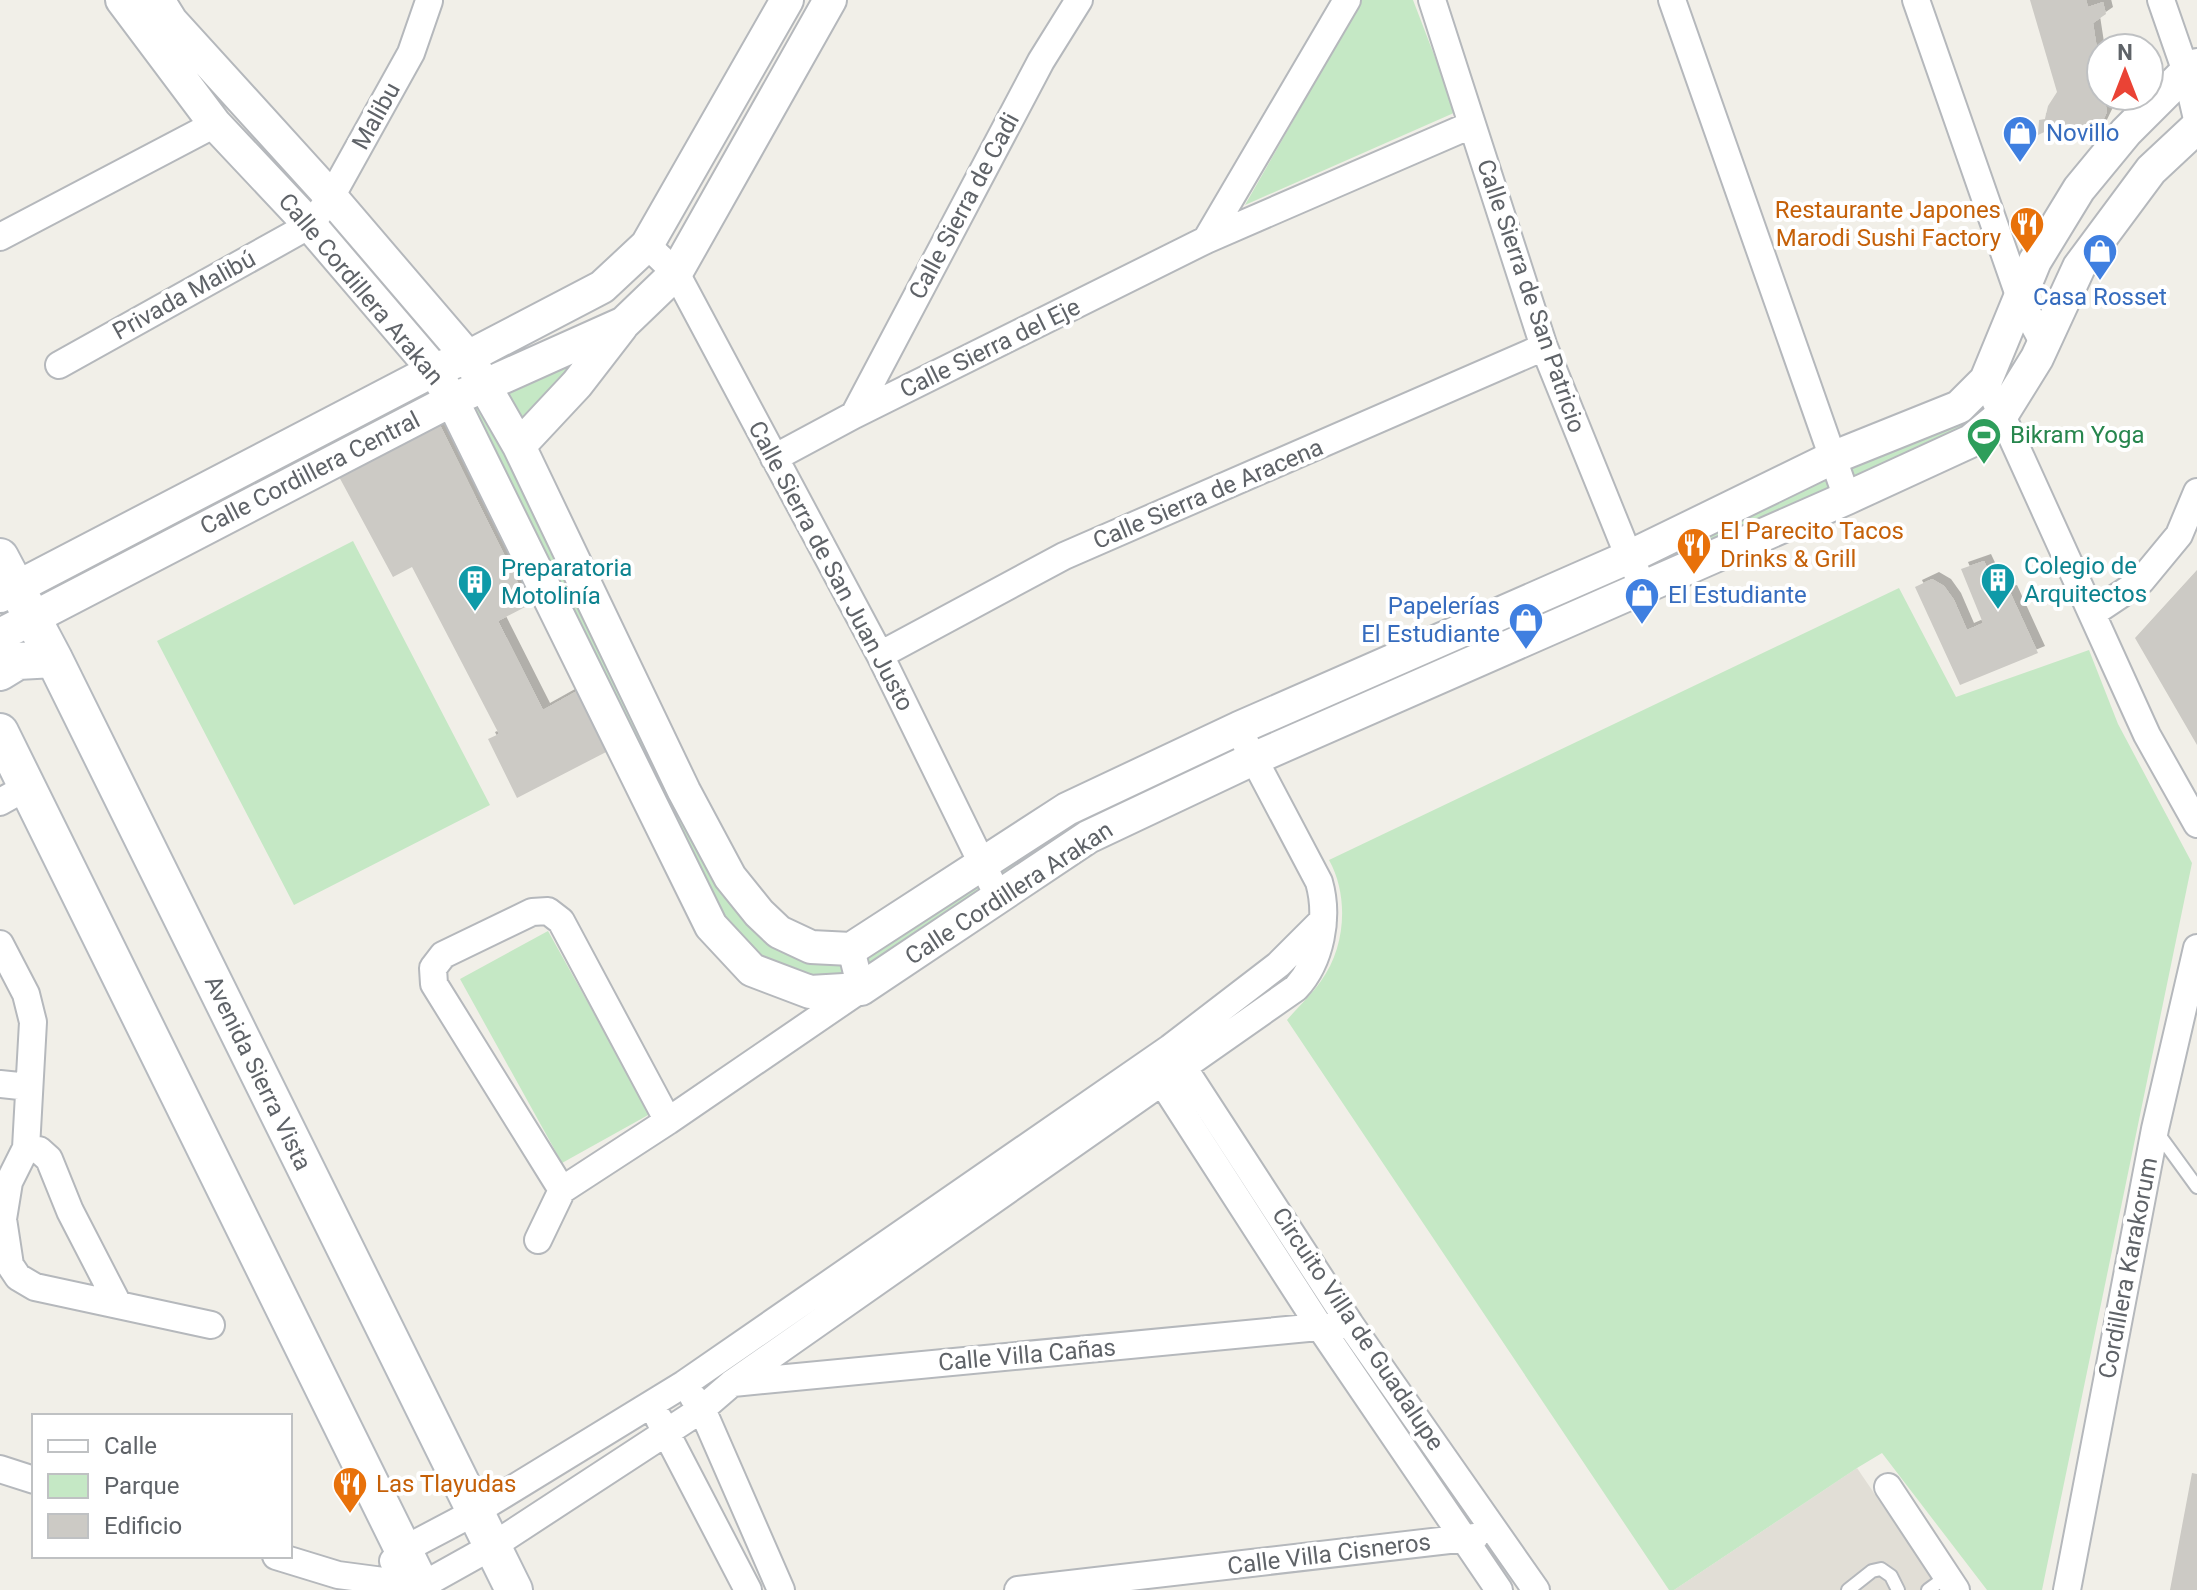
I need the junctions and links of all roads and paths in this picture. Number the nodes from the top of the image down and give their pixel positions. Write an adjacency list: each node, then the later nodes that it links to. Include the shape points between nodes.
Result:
1 (122, 0): 14 (street, Calle Cordillera Arakan)
2 (158, 0): 17 (street, Calle Cordillera Arakan, via 171,21)
3 (787, 0): 21 (street, Calle Cordillera Central)
4 (830, 0): 22 (street, Calle Cordillera Central)
5 (1079, 0): 33 (street, Calle Sierra de Cadi, via 1041,61)
6 (1347, 0): 20 (street)
7 (1432, 0): 15 (street, Calle Sierra de San Patricio)
8 (1672, 0): 37 (street)
9 (1916, 0): 23 (street)
10 (2161, 0): 12 (street)
11 (429, 1): 17 (street, Malibu, via 411,53)
12 (2191, 69): 13 (street); 23 (street, Calle Cordillera Arakan, via 2126,132 2079,189 2035,261)
13 (2197, 119)
14 (215, 124): 18 (street, Calle Cordillera Arakan); 19 (street)
15 (1471, 125): 20 (street, Calle Sierra del Eje); 26 (street, Calle Sierra de San Patricio)
16 (2197, 127): 25 (street, Calle Cordillera Arakan, via 2151,170 2079,267)
17 (331, 197): 18 (street, Malibu); 27 (street, Calle Cordillera Arakan)
18 (310, 225): 28 (street, Privada Malibú); 29 (street, Calle Cordillera Arakan)
19 (0, 237)
20 (1206, 240): 33 (street, Calle Sierra del Eje)
21 (647, 245): 22 (street, Calle Sierra de San Juan Justo); 27 (street, Calle Cordillera Central, via 602,287)
22 (676, 273): 24 (street, Calle Cordillera Central); 36 (street, Calle Sierra de San Juan Justo)
23 (2021, 301): 25 (street); 30 (street, Calle Cordillera Arakan)
24 (624, 323): 31 (street, Calle Cordillera Central); 35 (street)
25 (2043, 342): 34 (street, Calle Cordillera Arakan)
26 (1544, 347): 40 (street, Calle Sierra de San Patricio); 44 (street, Calle Sierra de Aracena, via 1064,556)
27 (468, 357): 29 (street, Calle Cordillera Central); 31 (street, Calle Cordillera Arakan)
28 (59, 365)
29 (434, 370): 32 (street, Calle Cordillera Arakan); 42 (street, Calle Cordillera Central)
30 (1986, 380): 34 (street); 37 (street, Calle Cordillera Arakan, via 1959,407)
31 (485, 385): 32 (street, Calle Cordillera Central); 35 (street, Calle Cordillera Arakan)
32 (452, 400): 42 (street, Calle Cordillera Central); 57 (street, Calle Cordillera Arakan, via 711,926 752,970 810,992)
33 (854, 415): 36 (street, Calle Sierra del Eje)
34 (2001, 416): 39 (street, Calle Cordillera Arakan, via 1971,441); 43 (street)
35 (519, 446): 56 (street, Calle Cordillera Arakan, via 730,877 779,932 811,947)
36 (774, 458): 44 (street, Calle Sierra de San Juan Justo)
37 (1832, 458): 39 (street); 40 (street, Calle Cordillera Arakan)
38 (2197, 492): 43 (street, via 2179,535 2141,581)
39 (1847, 498): 41 (street, Calle Cordillera Arakan)
40 (1629, 557): 41 (street, Calle Sierra de San Patricio); 47 (street, Calle Cordillera Arakan)
41 (1644, 587): 49 (street, Calle Cordillera Arakan)
42 (7, 588): 45 (main road, Avenida Sierra Vista)
43 (2093, 613): 51 (street, via 2147,735)
44 (880, 655): 52 (street, Calle Sierra de San Juan Justo)
45 (54, 659): 46 (main road, via 18,661); 80 (main road, Avenida Sierra Vista)
46 (0, 672)
47 (1239, 728): 49 (street); 52 (street, Calle Cordillera Arakan, via 1067,809)
48 (0, 732): 50 (main road)
49 (1253, 759): 53 (street, Calle Cordillera Arakan, via 1088,837); 58 (street, via 1325,901 1313,962 1296,988)
50 (14, 794): 84 (main road)
51 (2197, 824)
52 (982, 865): 53 (street, Calle Sierra de San Juan Justo); 56 (street, Calle Cordillera Arakan)
53 (998, 896): 57 (street, Calle Cordillera Arakan)
54 (0, 944): 60 (street, via 26,994 33,1022)
55 (2197, 948): 62 (street, Cordillera Karakorum)
56 (851, 949): 57 (street)
57 (861, 989): 61 (street)
58 (1166, 1064): 68 (street, Circuito Villa de Guadalupe); 70 (street, Circuito Villa de Guadalupe); 71 (street); 73 (street)
59 (0, 1084): 60 (street)
60 (29, 1087): 63 (street)
61 (668, 1121): 65 (street); 65 (street, via 561,921 548,911 532,912 443,955 433,968 434,984)
62 (2155, 1129): 64 (lane); 98 (street, Cordillera Karakorum)
63 (26, 1148): 67 (street, via 49,1159); 67 (street, via 4,1205 10,1265 35,1287)
64 (2197, 1187)
65 (562, 1190): 66 (street)
66 (538, 1240)
67 (118, 1304): 69 (street)
68 (1350, 1324): 70 (street, Calle Villa Cañas); 81 (street, Circuito Villa de Guadalupe)
69 (211, 1325)
70 (1320, 1327): 73 (street, Calle Villa Cañas); 82 (street, Circuito Villa de Guadalupe)
71 (716, 1361): 72 (street); 73 (street)
72 (684, 1384): 74 (street); 75 (street)
73 (731, 1384): 75 (street)
74 (650, 1406): 76 (street); 80 (street)
75 (702, 1409): 76 (street); 92 (street)
76 (667, 1432): 83 (street); 91 (street)
77 (0, 1469): 78 (street)
78 (32, 1479)
79 (1888, 1487): 88 (street)
80 (475, 1512): 83 (main road, Avenida Sierra Vista); 84 (street)
81 (1498, 1534): 82 (street, Calle Villa Cisneros); 95 (street, Circuito Villa de Guadalupe)
82 (1462, 1538): 93 (street, Calle Villa Cisneros); 94 (street, Circuito Villa de Guadalupe)
83 (491, 1547): 89 (street); 90 (main road, Avenida Sierra Vista)
84 (403, 1550): 86 (street); 89 (main road)
85 (281, 1558): 87 (street)
86 (374, 1580): 87 (street); 89 (street)
87 (337, 1583)
88 (1943, 1585)
89 (422, 1588)
90 (514, 1590)
91 (748, 1590)
92 (781, 1590)
93 (1018, 1590)
94 (1499, 1590)
95 (1536, 1590)
96 (1848, 1590): 97 (lane, via 1881,1569)
97 (1898, 1590)
98 (2067, 1590)

